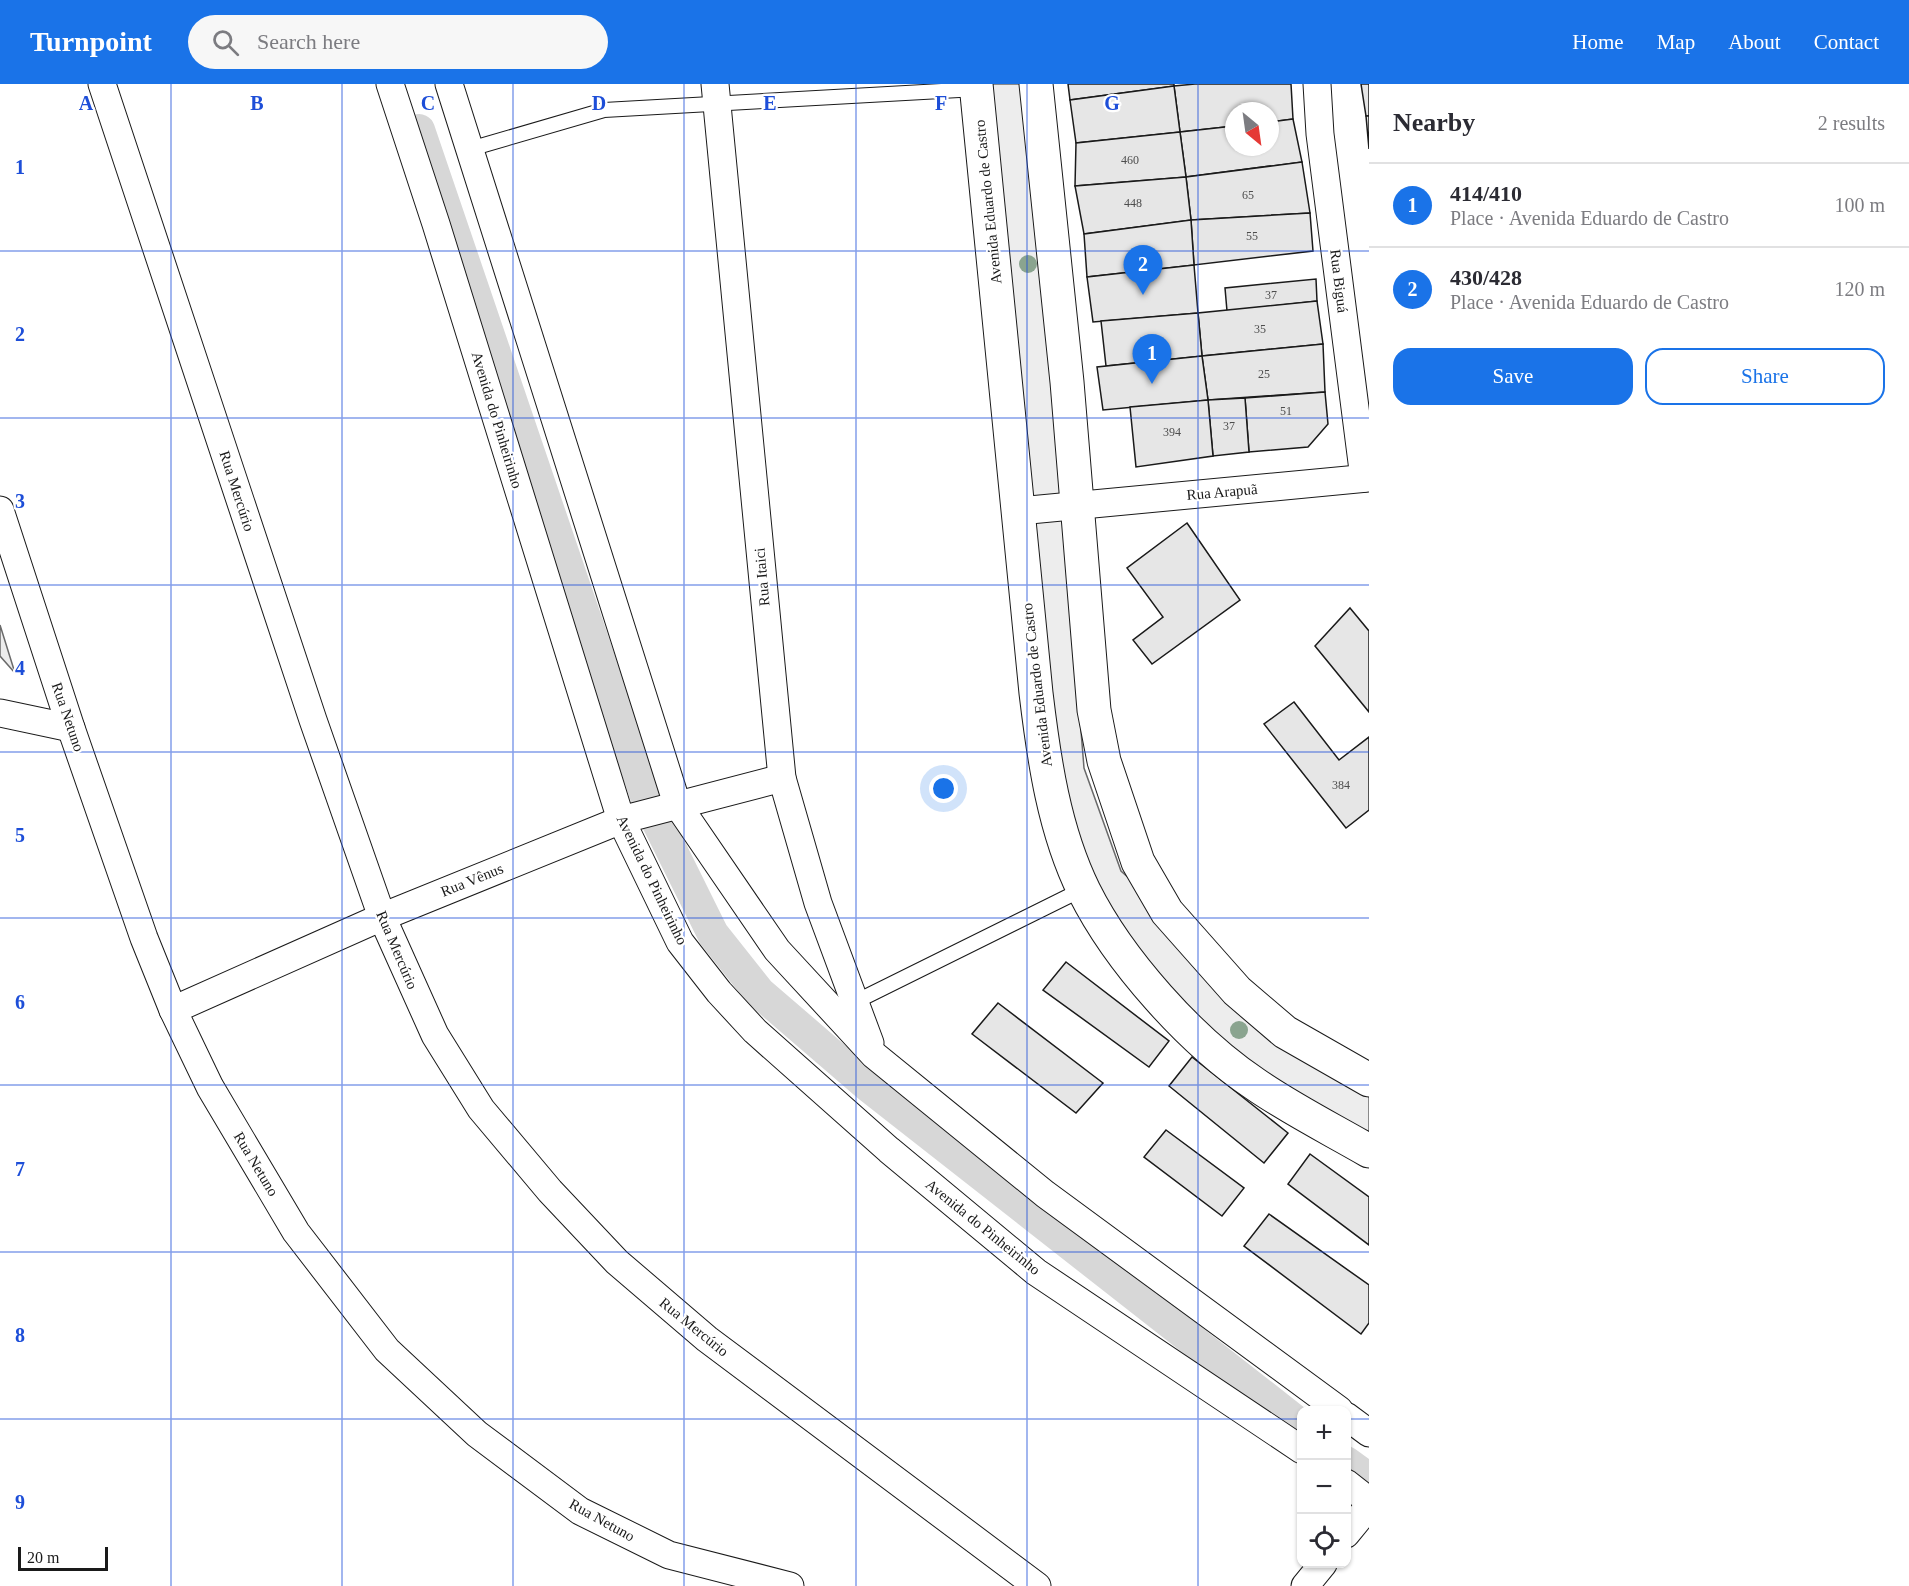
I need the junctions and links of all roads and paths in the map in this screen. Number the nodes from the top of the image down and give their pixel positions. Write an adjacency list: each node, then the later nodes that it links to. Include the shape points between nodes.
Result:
1 (102, 84): 18 (street, Rua Mercúrio)
2 (390, 84): 16 (street, Avenida do Pinheirinho, via 436,224)
3 (449, 84): 8 (street, Avenida do Pinheirinho)
4 (1035, 84): 10 (main road)
5 (1317, 84): 9 (street, Rua Biguá, via 1320,134)
6 (977, 86): 7 (lane); 12 (main road, Avenida Eduardo de Castro)
7 (715, 93): 8 (lane, via 604,110); 15 (street, Rua Itaici)
8 (470, 149): 16 (street, Avenida do Pinheirinho)
9 (1366, 478): 10 (street, Rua Arapuã)
10 (1076, 506): 12 (street, Rua Arapuã); 22 (main road, via 1094,710 1104,761 1138,862 1167,912 1237,991 1286,1032)
11 (0, 510): 14 (street, Rua Netuno)
12 (1019, 511): 17 (main road, Avenida Eduardo de Castro, via 1045,763 1060,826)
13 (0, 712): 14 (street)
14 (71, 728): 20 (street, Rua Netuno)
15 (782, 778): 16 (street, Rua Vênus); 19 (street, Rua Itaici, via 818,903)
16 (647, 812): 18 (street, Rua Vênus); 21 (street, Avenida do Pinheirinho); 27 (street, Avenida do Pinheirinho, via 680,942 755,1031 889,1150 1036,1272)
17 (1084, 892): 19 (lane); 23 (main road, Avenida Eduardo de Castro, via 1143,977 1206,1047 1254,1084)
18 (382, 917): 20 (street, Rua Vênus); 34 (street, Rua Mercúrio, via 435,1035 481,1109 616,1262 707,1339)
19 (855, 1002): 21 (street, Rua Itaici)
20 (173, 1010): 33 (street, Rua Netuno, via 210,1087 296,1232 387,1350 477,1434 580,1511 669,1555)
21 (874, 1055): 24 (street, Avenida do Pinheirinho, via 1045,1194)
22 (1369, 1080)
23 (1369, 1151)
24 (1334, 1406)
25 (1351, 1419): 26 (street)
26 (1369, 1433)
27 (1297, 1446)
28 (1351, 1485): 29 (street)
29 (1369, 1501)
30 (1369, 1506): 31 (street)
31 (1351, 1529)
32 (1319, 1568): 35 (street)
33 (790, 1586)
34 (1037, 1586)
35 (1305, 1586)

